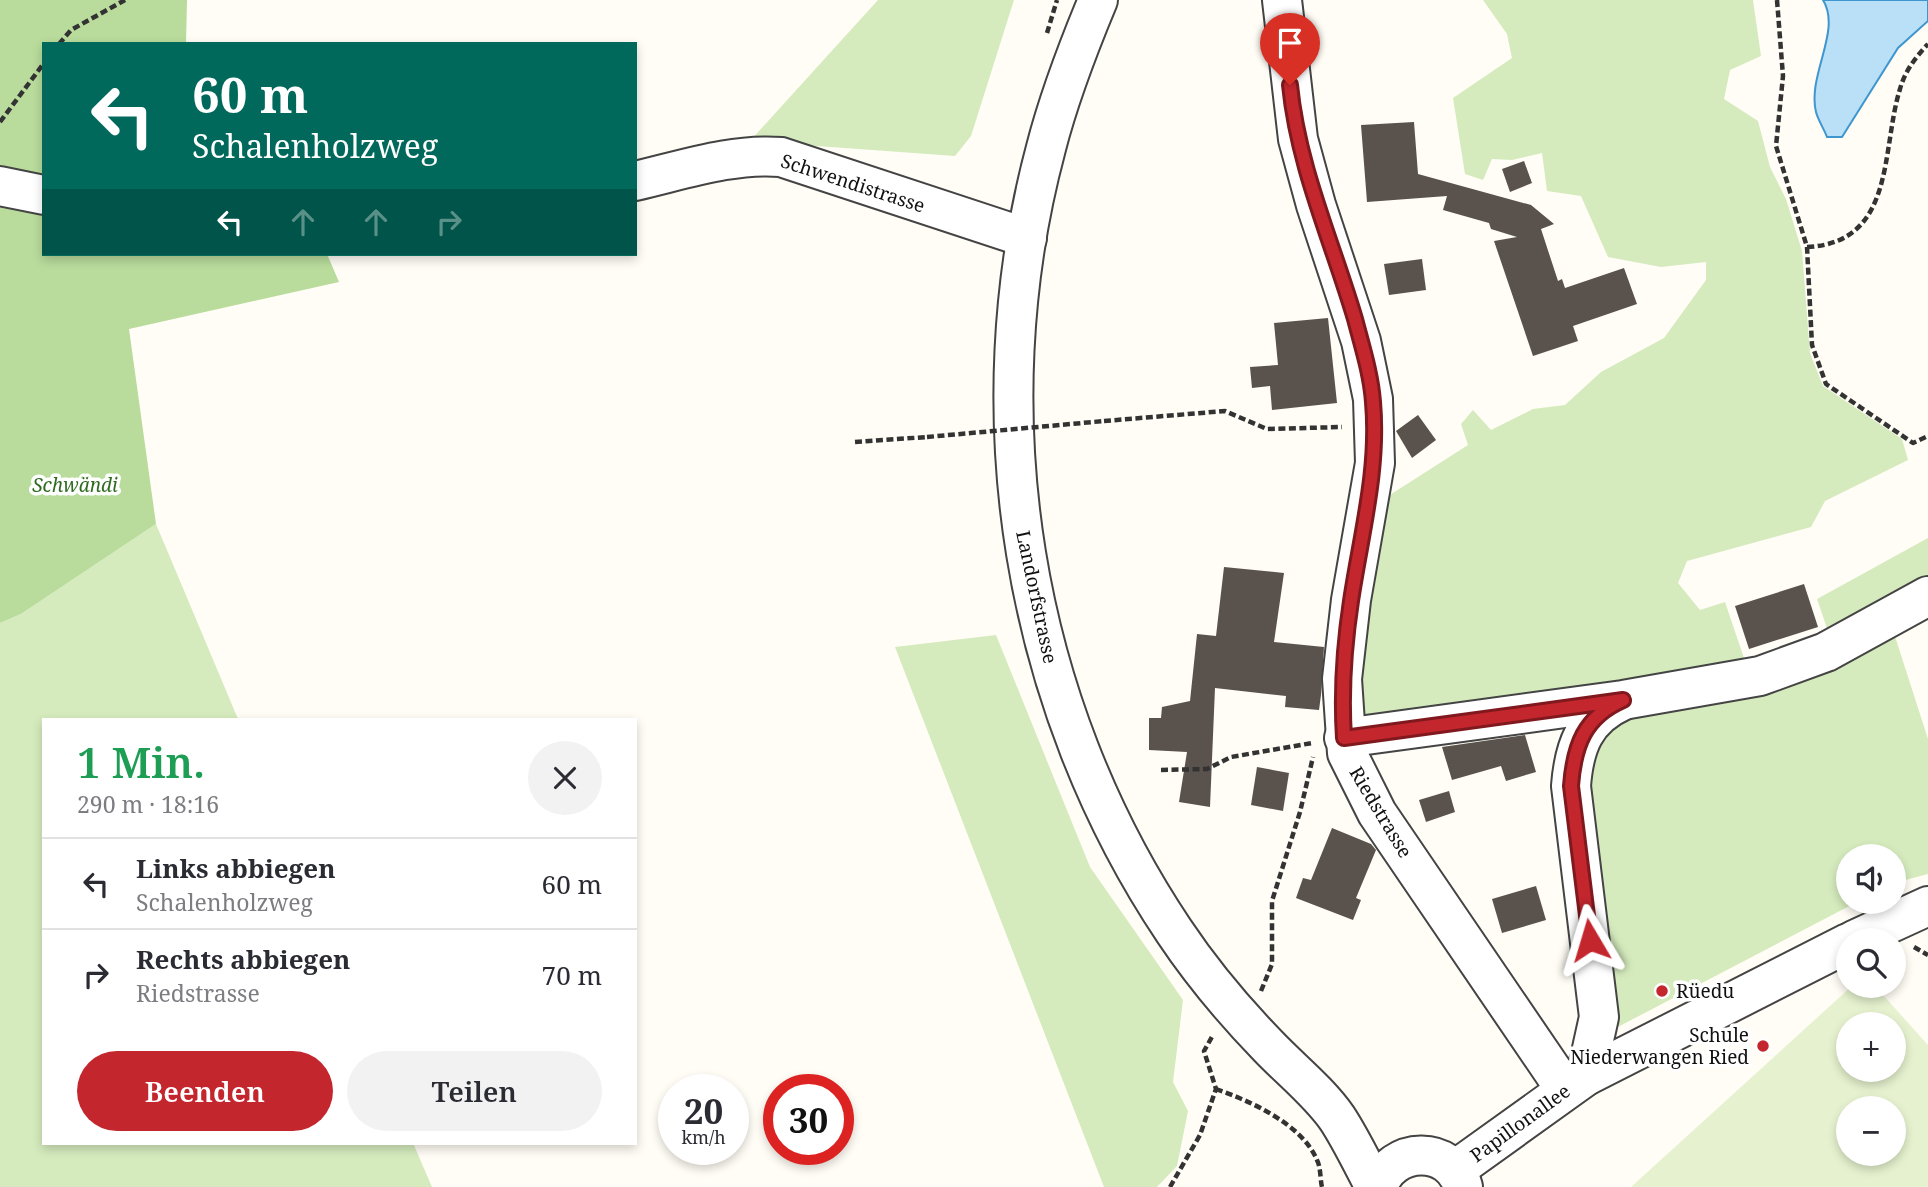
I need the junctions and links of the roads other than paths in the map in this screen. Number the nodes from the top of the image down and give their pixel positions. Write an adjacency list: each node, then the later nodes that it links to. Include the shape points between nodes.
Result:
1 (1098, 0): 6 (street, Landorfstrasse, via 1052,127)
2 (1282, 0): 9 (street, Riedstrasse, via 1298,139 1361,341 1373,399 1375,463 1345,643)
3 (637, 181): 6 (street, Schwendistrasse, via 730,159 781,157)
4 (0, 186): 5 (street)
5 (42, 195)
6 (1027, 238): 14 (street, Landorfstrasse, via 1014,353 1018,494 1037,613 1064,708 1104,807 1174,931 1241,1019)
7 (1928, 596): 8 (street, via 1809,660 1738,681)
8 (1623, 700): 9 (street); 13 (street, via 1590,722 1573,763 1571,786 1599,1017)
9 (1344, 738): 13 (street, Riedstrasse, via 1352,767 1377,813)
10 (1928, 906): 11 (street)
11 (1880, 928)
12 (1836, 949): 13 (street, Papillonallee)
13 (1576, 1082): 16 (street, Papillonallee)
14 (1336, 1117): 15 (street, Landorfstrasse); 17 (street, Landorfstrasse)
15 (1414, 1155): 16 (street, Landorfstrasse, via 1443,1160); 17 (street, Landorfstrasse, via 1394,1163)
16 (1459, 1179)
17 (1376, 1187)

